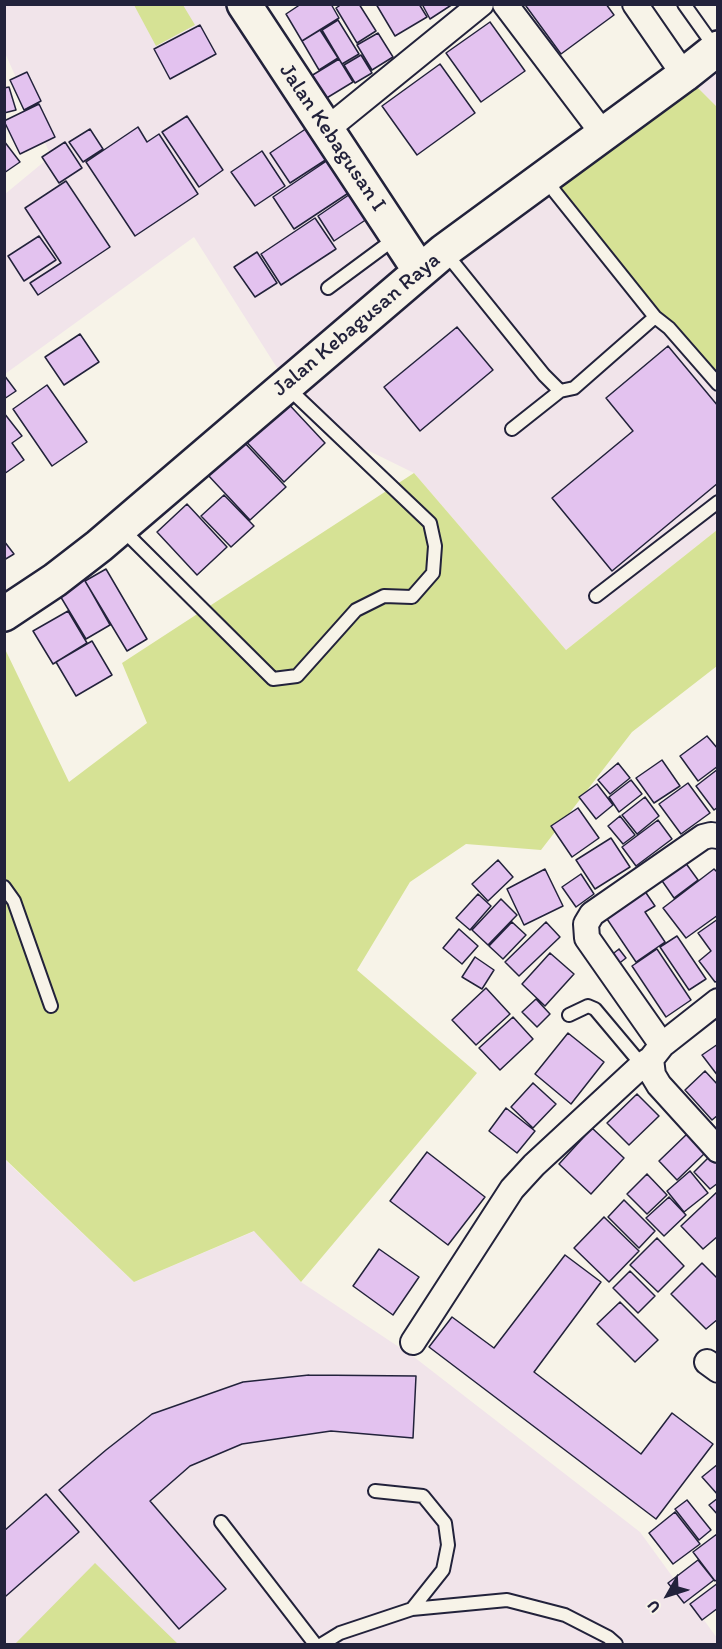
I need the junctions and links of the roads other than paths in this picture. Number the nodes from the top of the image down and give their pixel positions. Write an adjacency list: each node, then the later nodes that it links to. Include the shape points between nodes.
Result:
1 (244, 4): 8 (main road, Jalan Kebagusan I)
2 (481, 4): 8 (street)
3 (505, 4): 9 (street)
4 (635, 4): 7 (street)
5 (684, 4): 6 (lane)
6 (717, 48): 7 (main road, Jalan Kebagusan Raya)
7 (684, 75): 9 (main road, Jalan Kebagusan Raya)
8 (326, 130): 11 (main road, Jalan Kebagusan I)
9 (604, 135): 10 (main road, Jalan Kebagusan Raya)
10 (546, 177): 12 (main road, Jalan Kebagusan Raya); 14 (lane)
11 (398, 237): 12 (main road, Jalan Kebagusan I); 13 (lane)
12 (432, 261): 16 (main road, Jalan Kebagusan Raya); 17 (lane)
13 (328, 288)
14 (655, 316): 15 (lane); 17 (lane, via 574,388)
15 (717, 384)
16 (285, 386): 20 (main road, Jalan Kebagusan Raya); 20 (lane, via 430,523 435,546 434,573 412,597 384,596 356,610 297,676 273,679)
17 (560, 391): 18 (lane)
18 (512, 429)
19 (717, 502): 21 (lane)
20 (120, 527): 22 (main road, Jalan Kebagusan Raya, via 55,580)
21 (596, 596)
22 (4, 614)
23 (717, 836): 28 (street, via 703,837 592,914 586,924 588,938)
24 (4, 887): 26 (lane, via 14,901)
25 (717, 1001): 28 (street)
26 (51, 1006)
27 (569, 1015): 28 (lane, via 588,1006 595,1009)
28 (652, 1057): 29 (street, via 653,1075 659,1085); 30 (street, via 512,1189)
29 (717, 1150)
30 (413, 1342)
31 (375, 1491): 33 (lane, via 423,1496 446,1524 448,1545 443,1570)
32 (221, 1522): 34 (lane)
33 (412, 1609): 35 (lane, via 340,1633); 36 (lane, via 507,1600 565,1615)
34 (315, 1644)
35 (322, 1644)
36 (616, 1644)

